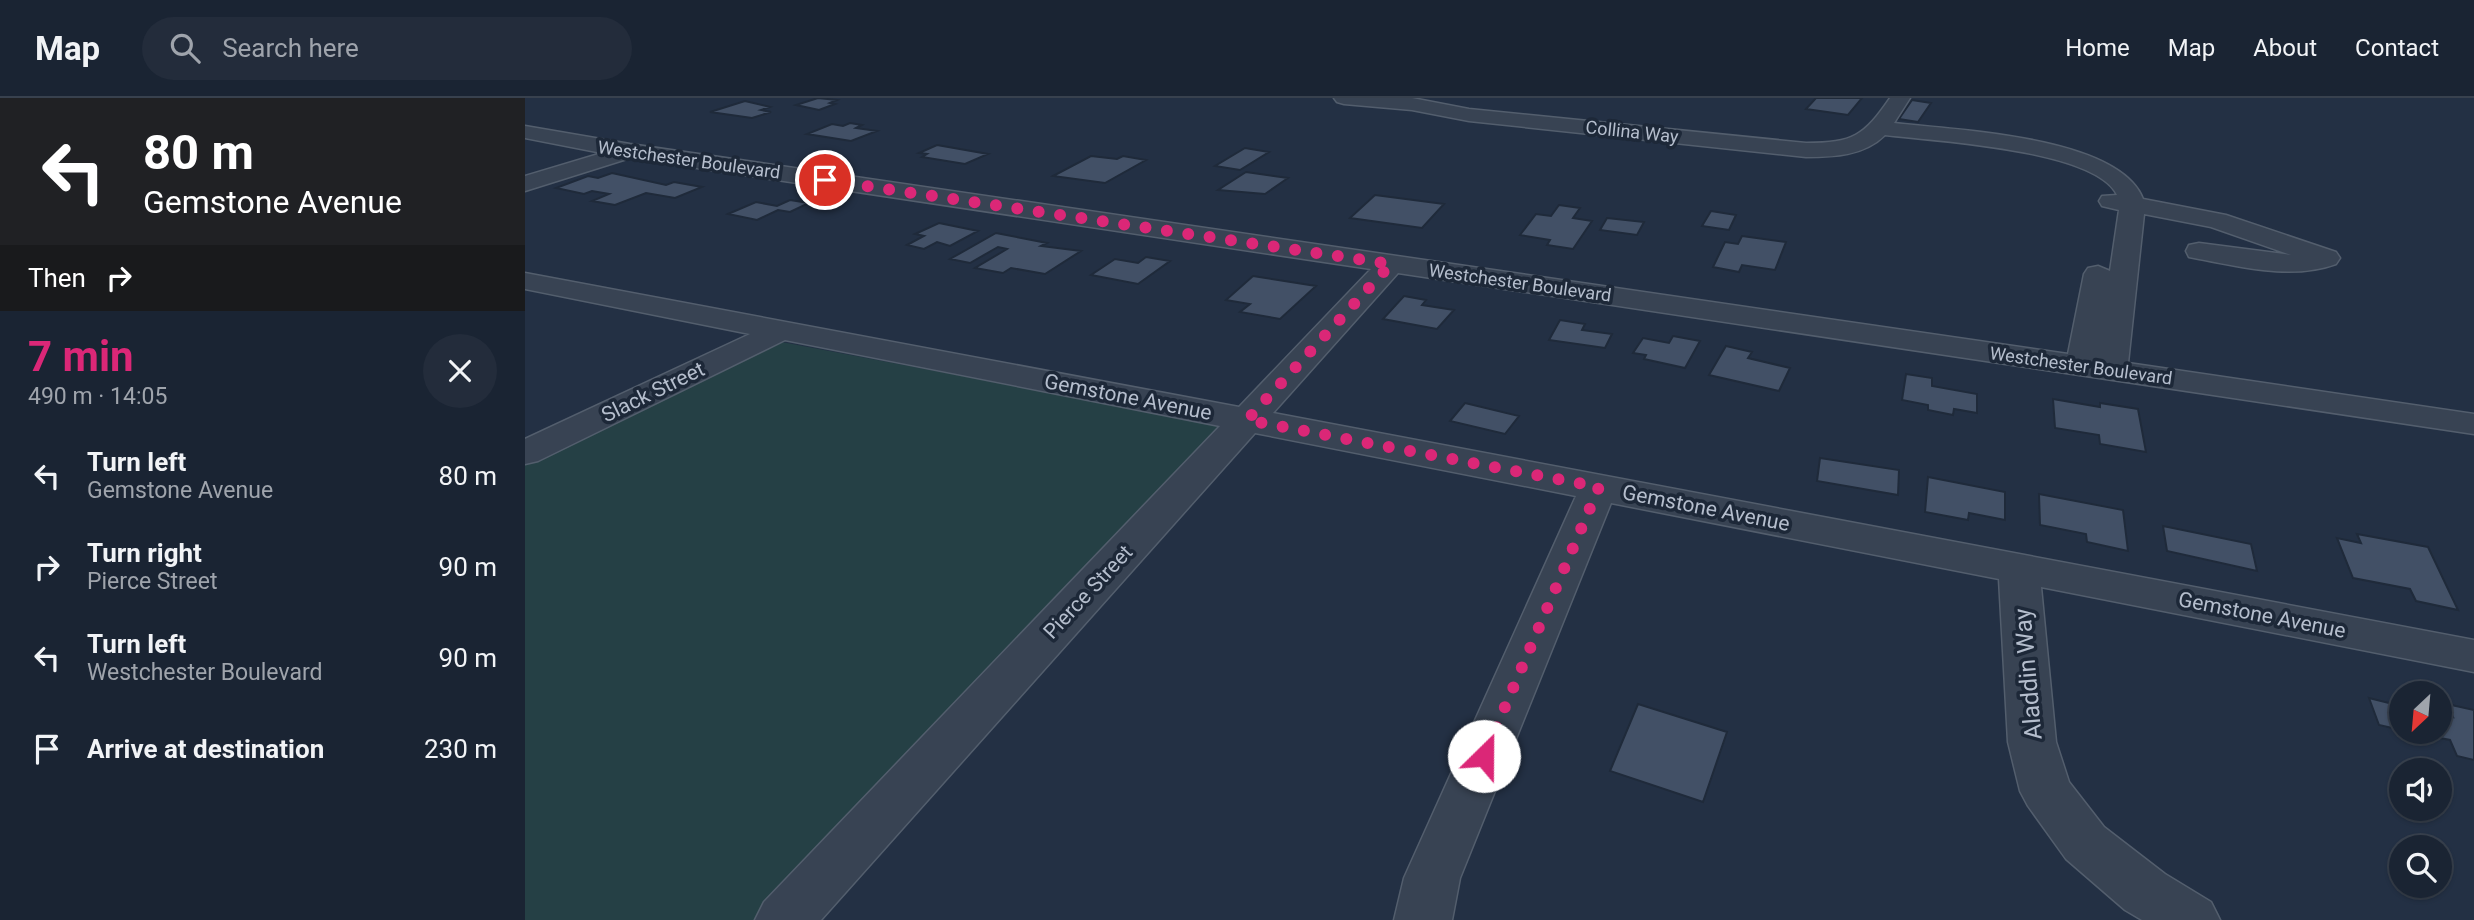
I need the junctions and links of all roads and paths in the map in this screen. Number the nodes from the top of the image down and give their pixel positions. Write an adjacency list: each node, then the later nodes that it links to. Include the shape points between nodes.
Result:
1 (1344, 98): 2 (street, Collina Way)
2 (1364, 98): 4 (street, Collina Way, via 1469,115 1793,150 1856,144)
3 (1900, 98): 4 (street)
4 (1877, 131): 6 (street)
5 (525, 132): 7 (street, Westchester Boulevard)
6 (1937, 138): 8 (street); 8 (street, via 2066,156)
7 (630, 151): 9 (street); 12 (street, Westchester Boulevard)
8 (2093, 170): 10 (street)
9 (525, 184)
10 (2121, 202): 11 (street, via 2217,220 2326,258 2318,263 2281,263); 15 (street); 16 (street)
11 (2199, 251)
12 (1391, 264): 15 (street, Westchester Boulevard); 17 (street, Pierce Street)
13 (531, 286): 14 (street, Gemstone Avenue)
14 (782, 330): 17 (street, Gemstone Avenue); 19 (street, Slack Street)
15 (2082, 366): 16 (street, Westchester Boulevard)
16 (2111, 370): 18 (street, Westchester Boulevard)
17 (1247, 420): 20 (street, Gemstone Avenue); 23 (street, Pierce Street)
18 (2474, 424)
19 (525, 453)
20 (1599, 487): 21 (street, Gemstone Avenue); 24 (street, via 1432,878)
21 (2019, 568): 22 (street, Gemstone Avenue); 25 (street, Aladdin Way, via 2032,742 2046,791 2085,843 2145,892)
22 (2474, 656)
23 (784, 920)
24 (1423, 920)
25 (2191, 920)

